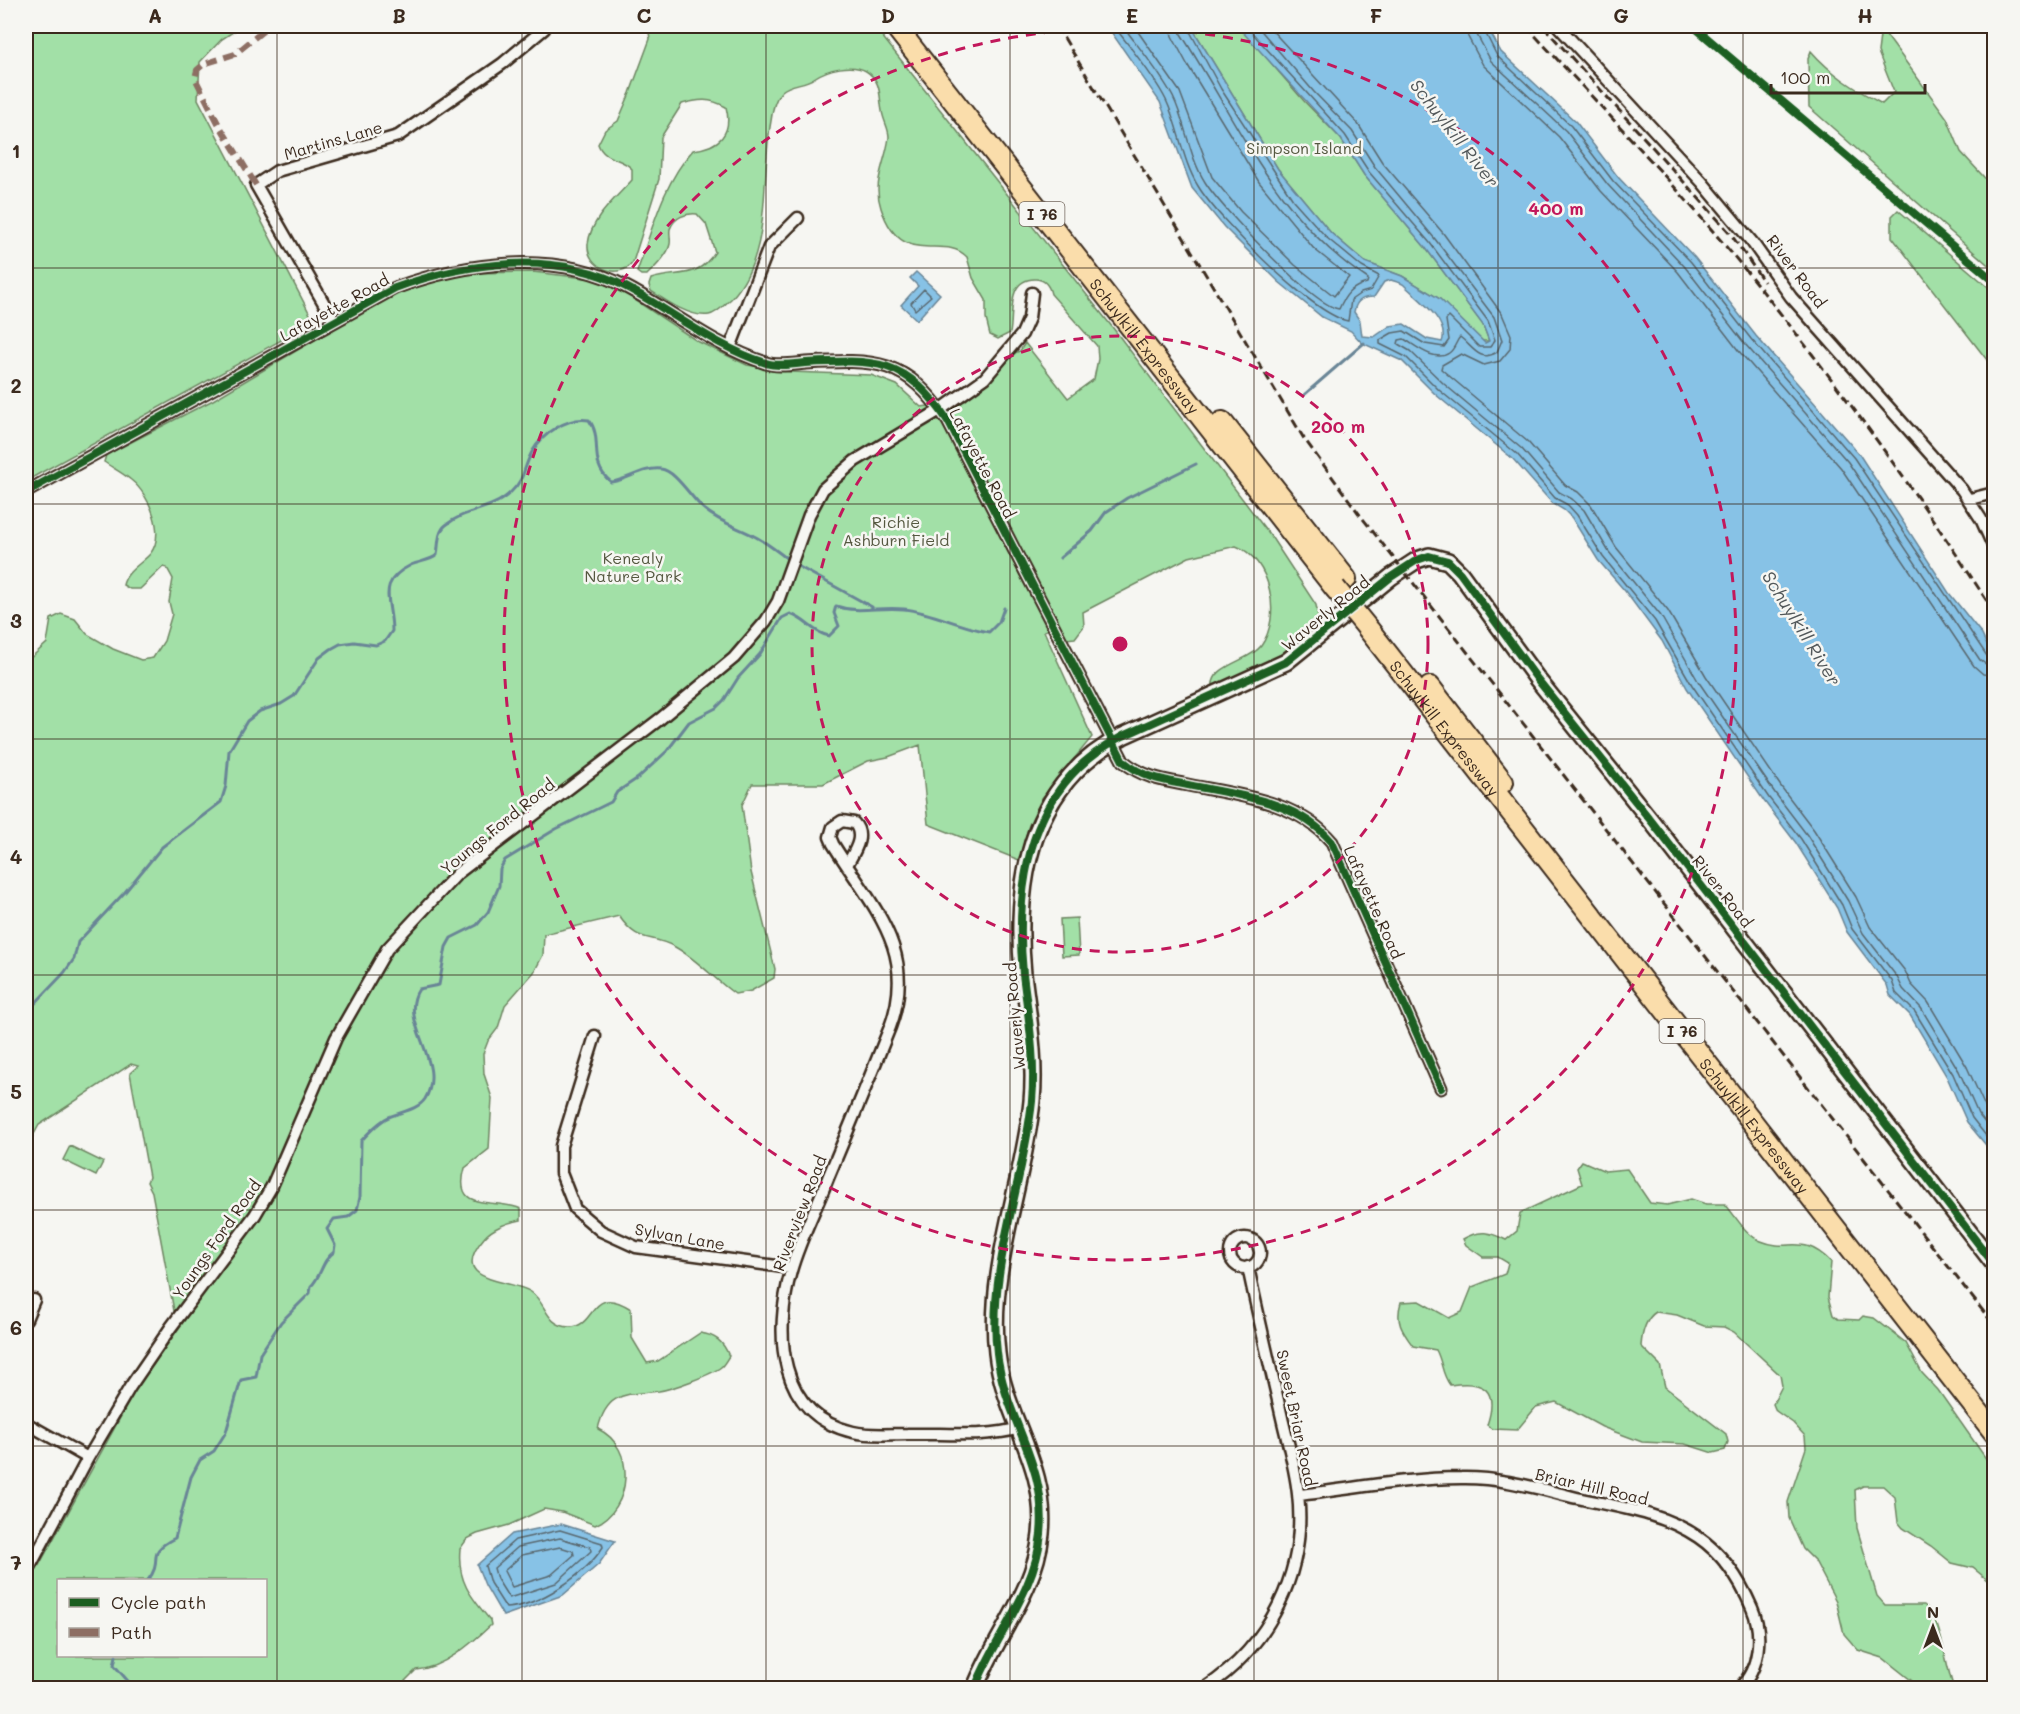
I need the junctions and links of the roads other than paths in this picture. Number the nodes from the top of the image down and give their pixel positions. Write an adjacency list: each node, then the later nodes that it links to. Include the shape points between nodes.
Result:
1 (896, 26): 9 (highway, Schuylkill Expressway / I 76)
2 (912, 26): 9 (highway, Schuylkill Expressway / I 76)
3 (1558, 26): 13 (street, River Road, via 1702,182 1791,297)
4 (544, 29): 7 (street, Martins Lane, via 502,64 399,136 278,171 256,185)
5 (798, 218): 8 (street, via 769,247)
6 (1032, 293): 10 (street, Youngs Ford Road, via 1027,326 1017,342 985,378)
7 (334, 321): 8 (street, Lafayette Road, via 395,288 432,274 488,265 539,265 584,269 625,286); 11 (street, Lafayette Road)
8 (730, 348): 10 (street, Lafayette Road, via 768,364 857,360 882,364 915,383)
9 (1193, 396): 16 (highway, Schuylkill Expressway / I 76, bridge)
10 (940, 410): 17 (street, Lafayette Road); 30 (street, Youngs Ford Road, via 855,461 829,482 813,504 773,609 734,658 458,873 387,949 336,1038 272,1186 255,1215 171,1327)
11 (26, 492)
12 (1995, 494): 13 (street)
13 (1970, 499): 14 (street, River Road)
14 (1995, 548)
15 (1417, 560): 17 (street, Waverly Road, via 1286,662); 21 (street, River Road, via 1441,558 1460,573 1544,688)
16 (1374, 626): 26 (highway, Schuylkill Expressway / I 76); 29 (highway, Schuylkill Expressway / I 76)
17 (1111, 742): 20 (street, Lafayette Road, via 1123,761 1143,774 1284,807 1308,818 1326,834 1353,886); 28 (street, Waverly Road, via 1077,768 1054,796 1037,828 1025,875 1022,944 1032,1043 1032,1092 998,1288 995,1330 1001,1377)
18 (847, 865): 23 (street, Riverview Road, via 894,944 901,990 890,1027)
19 (595, 1036): 23 (street, Sylvan Lane, via 561,1146 561,1173 575,1209 601,1231 636,1247)
20 (1441, 1088)
21 (1995, 1263)
22 (1248, 1267): 31 (street, Sweet Briar Road)
23 (791, 1268): 28 (street, Riverview Road, via 784,1318 784,1364 803,1402 825,1420 838,1428 864,1434 999,1432)
24 (34, 1300): 25 (street)
25 (26, 1320)
26 (1995, 1410)
27 (26, 1423): 30 (street)
28 (1020, 1428): 34 (street, Waverly Road, via 1038,1480 1042,1518 1038,1552 1020,1601)
29 (1995, 1432)
30 (88, 1458): 32 (street, Youngs Ford Road)
31 (1299, 1494): 33 (street, Briar Hill Road, via 1482,1478 1623,1508 1675,1524 1697,1536 1726,1563 1754,1612 1758,1647); 35 (street, Sweet Briar Road, via 1296,1550 1280,1602 1242,1659)
32 (26, 1574)
33 (1743, 1687)
34 (975, 1689)
35 (1205, 1689)

